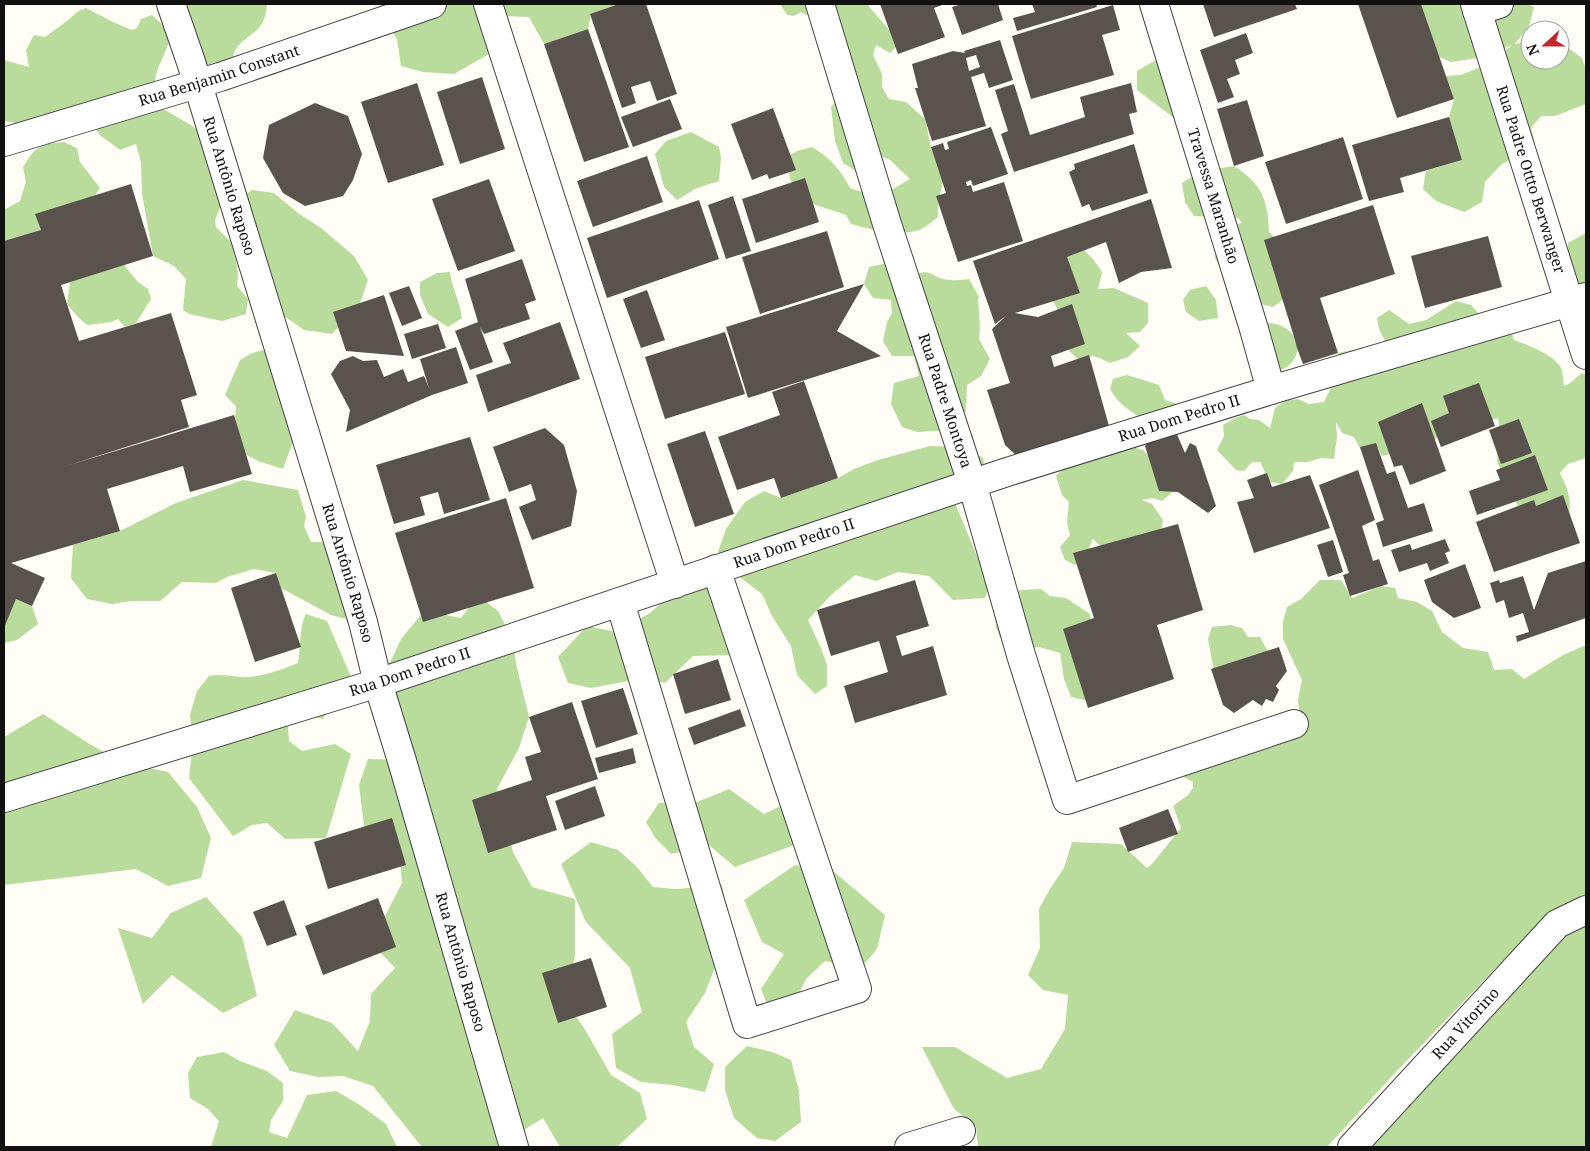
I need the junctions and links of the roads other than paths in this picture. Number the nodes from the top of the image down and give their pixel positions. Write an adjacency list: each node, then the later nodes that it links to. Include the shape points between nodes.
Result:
1 (171, 4): 7 (street, Rua Antônio Raposo)
2 (432, 4): 7 (street, Rua Benjamin Constant)
3 (488, 4): 14 (street)
4 (820, 4): 12 (street, Rua Padre Montoya, via 887,224)
5 (1154, 4): 11 (street, Travessa Maranhão)
6 (1484, 6): 9 (street, Rua Padre Ottto Berwanger)
7 (197, 84): 8 (street, Rua Benjamin Constant); 16 (street, Rua Antônio Raposo, via 363,622)
8 (4, 142)
9 (1578, 299): 10 (street, Rua Padre Ottto Berwanger); 11 (street, Rua Dom Pedro II)
10 (1586, 355)
11 (1271, 390): 12 (street, Rua Dom Pedro II)
12 (972, 483): 13 (street, Rua Dom Pedro II); 17 (street, Rua Padre Montoya, via 1067,800)
13 (716, 569): 14 (street, Rua Dom Pedro II); 15 (street, via 856,989 747,1024)
14 (674, 584): 15 (street, Rua Dom Pedro II)
15 (620, 602): 16 (street, Rua Dom Pedro II)
16 (378, 684): 18 (street, Rua Dom Pedro II); 21 (street, Rua Antônio Raposo)
17 (1294, 724)
18 (4, 798)
19 (1586, 910): 23 (street, Rua Vitorino, via 1557,924)
20 (961, 1131): 22 (street)
21 (514, 1147)
22 (909, 1147)
23 (1352, 1147)

